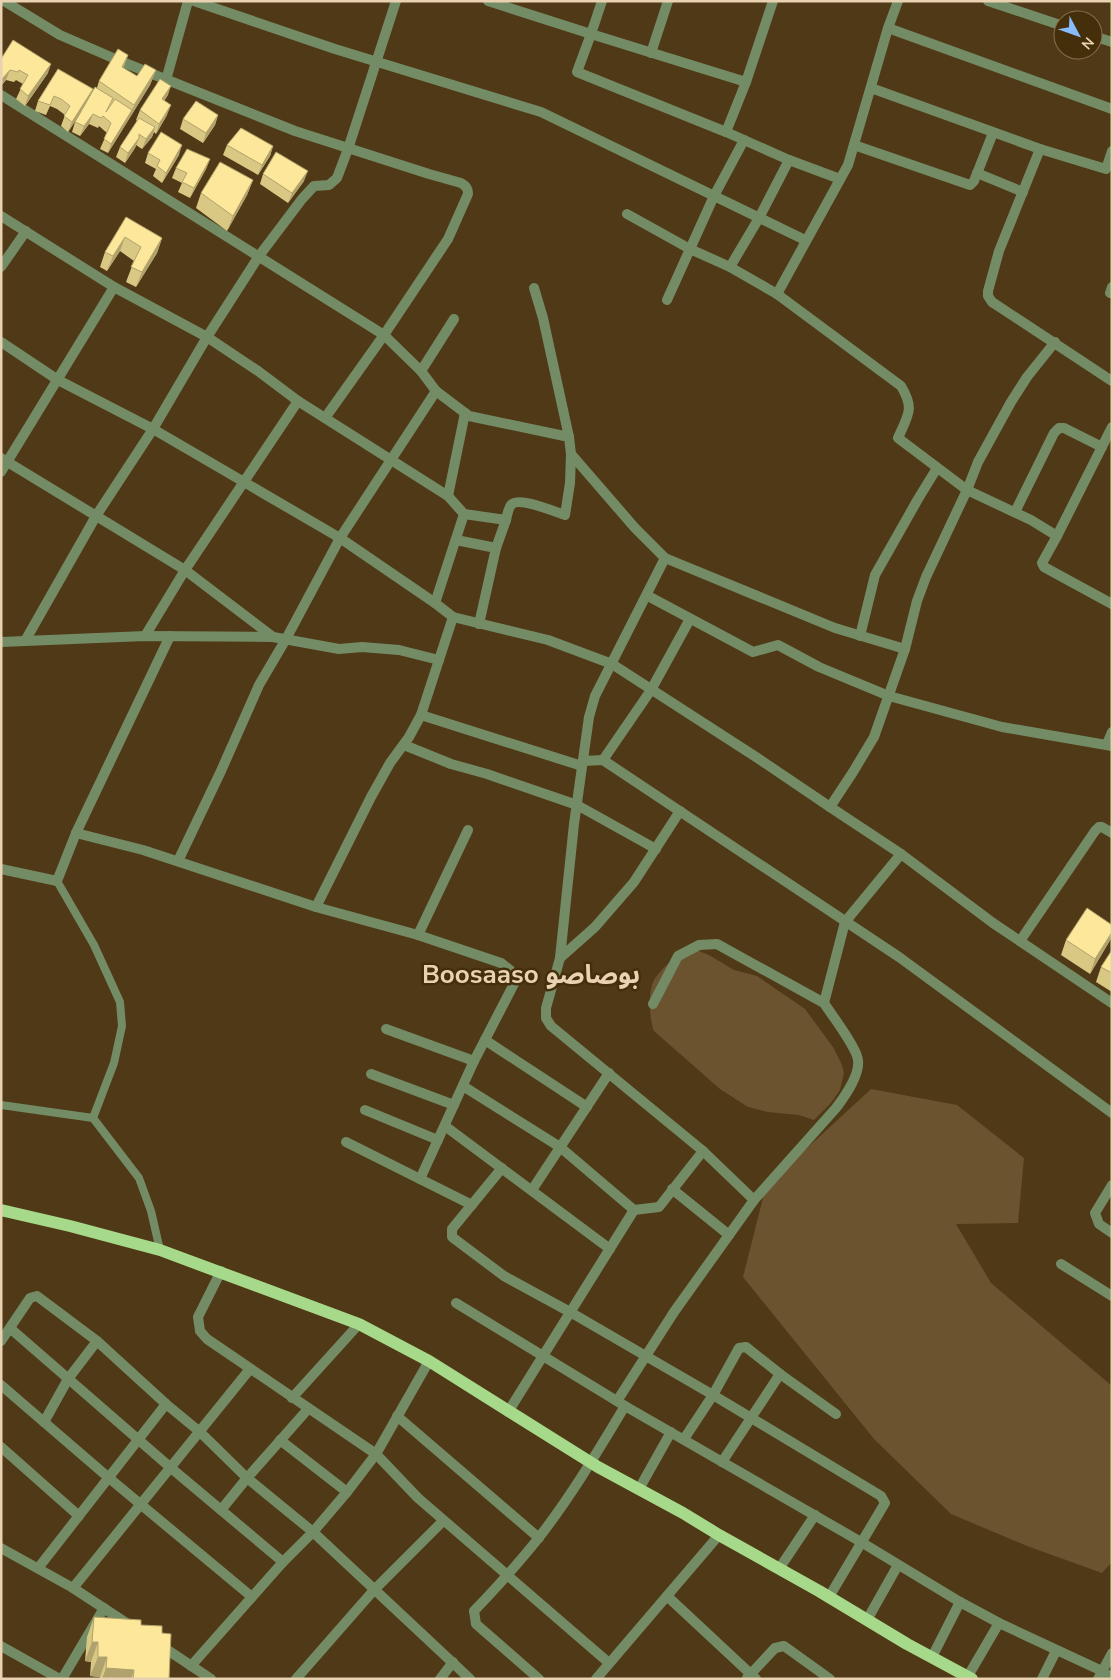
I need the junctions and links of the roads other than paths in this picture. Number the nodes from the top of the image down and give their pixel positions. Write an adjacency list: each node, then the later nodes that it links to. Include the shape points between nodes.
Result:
1 (4, 1): 16 (street, via 60,35)
2 (188, 1): 16 (street)
3 (194, 1): 15 (street)
4 (396, 1): 15 (street)
5 (488, 1): 13 (street)
6 (602, 1): 13 (street)
7 (668, 1): 14 (street)
8 (774, 1): 17 (street)
9 (898, 1): 12 (street)
10 (988, 1): 11 (street)
11 (1053, 23)
12 (888, 28): 18 (street); 20 (street)
13 (590, 34): 14 (street); 21 (street, via 577,72)
14 (651, 53): 17 (street)
15 (376, 61): 25 (street); 33 (street, via 541,112)
16 (166, 80): 25 (street)
17 (746, 82): 21 (street)
18 (870, 88): 22 (street); 24 (street)
19 (1, 95): 40 (street)
20 (1112, 108)
21 (726, 132): 23 (street)
22 (992, 133): 26 (street); 30 (street)
23 (744, 140): 28 (street); 33 (street)
24 (854, 146): 30 (street, via 970,185); 31 (street)
25 (348, 149): 40 (street, via 337,178 329,185 314,186 309,190); 48 (street, via 461,183 468,190 448,239)
26 (1040, 149): 29 (street); 32 (street)
27 (1112, 151): 29 (street)
28 (789, 160): 31 (street); 36 (street)
29 (1109, 170)
30 (977, 173): 32 (street)
31 (840, 179): 38 (street)
32 (1023, 192): 51 (street, via 999,251 988,296 992,302)
33 (714, 196): 36 (street); 39 (street)
34 (627, 214): 39 (street)
35 (1, 216): 37 (street)
36 (759, 218): 38 (street); 42 (street)
37 (26, 231): 41 (street); 43 (street)
38 (805, 240): 45 (street)
39 (690, 249): 42 (street); 46 (street)
40 (259, 256): 48 (street); 49 (street)
41 (1, 267)
42 (730, 267): 45 (street)
43 (114, 286): 49 (street); 53 (street)
44 (534, 288): 61 (street)
45 (777, 294): 66 (street, via 901,386 910,407 898,438)
46 (667, 300)
47 (454, 319): 52 (street)
48 (384, 335): 52 (street); 58 (street)
49 (207, 337): 56 (street); 60 (street)
50 (1, 342): 53 (street)
51 (1055, 342): 54 (street); 69 (street, via 1011,402 978,462)
52 (421, 371): 55 (street)
53 (58, 380): 60 (street); 64 (street)
54 (1112, 381)
55 (436, 391): 57 (street); 65 (street)
56 (298, 401): 58 (street); 68 (street)
57 (465, 413): 61 (street); 70 (street)
58 (325, 418): 65 (street)
59 (1112, 427): 62 (street)
60 (153, 429): 68 (street); 73 (street)
61 (569, 437): 63 (street)
62 (1102, 447): 71 (street, via 1058,428); 75 (street)
63 (572, 454): 74 (street, via 565,516 515,502 510,506); 79 (street)
64 (4, 460): 67 (street); 73 (street)
65 (391, 460): 70 (street); 76 (street)
66 (937, 468): 69 (street); 89 (street, via 876,575)
67 (1, 472)
68 (244, 482): 76 (street); 80 (street)
69 (967, 490): 71 (street); 94 (street, via 916,601)
70 (448, 496): 72 (street)
71 (1015, 512): 75 (street)
72 (464, 514): 74 (street); 77 (street)
73 (96, 516): 80 (street); 92 (street)
74 (506, 520): 78 (street)
75 (1057, 536): 83 (street, via 1042,563 1044,567)
76 (340, 538): 82 (street); 91 (street)
77 (456, 540): 78 (street); 82 (street)
78 (496, 548): 86 (street)
79 (665, 558): 81 (street); 89 (street)
80 (185, 570): 87 (street); 90 (street)
81 (648, 596): 85 (street); 96 (street)
82 (435, 603): 84 (street)
83 (1112, 604)
84 (453, 617): 86 (street); 95 (street)
85 (690, 618): 97 (street); 98 (street, via 753,652 778,645 819,667)
86 (479, 624): 96 (street, via 548,640)
87 (145, 636): 88 (street); 92 (street)
88 (170, 636): 90 (street); 109 (street)
89 (860, 636): 94 (street)
90 (273, 637): 91 (street)
91 (286, 639): 95 (street, via 339,650 399,650); 113 (street, via 259,685)
92 (25, 641): 93 (street)
93 (1, 642)
94 (905, 649): 98 (street)
95 (439, 660): 99 (street)
96 (612, 664): 97 (street); 104 (street, via 589,717)
97 (652, 690): 103 (street); 106 (street)
98 (889, 696): 102 (street, via 1002,727); 106 (street, via 874,737)
99 (421, 715): 101 (street); 104 (street)
100 (1112, 732): 102 (street)
101 (404, 745): 105 (street, via 451,764); 116 (street, via 371,797)
102 (1109, 745)
103 (603, 760): 104 (street); 107 (street)
104 (583, 764): 105 (street)
105 (577, 805): 111 (street); 120 (street)
106 (830, 807): 112 (street)
107 (680, 811): 111 (street); 117 (street)
108 (468, 830): 118 (street)
109 (76, 833): 113 (street); 115 (street)
110 (1112, 833): 119 (street, via 1102,827 1096,829)
111 (656, 849): 120 (street, via 634,882 595,927)
112 (901, 854): 117 (street); 119 (street)
113 (178, 861): 116 (street)
114 (1, 869): 115 (street)
115 (57, 880): 135 (lane, via 94,945 120,1002 122,1026 114,1063)
116 (316, 907): 118 (street)
117 (845, 922): 121 (street); 134 (street, via 899,956)
118 (418, 936): 125 (street, via 501,963 510,970 516,980)
119 (1020, 941): 122 (street)
120 (560, 958): 127 (street, via 546,1018 551,1026)
121 (824, 1003): 123 (street, via 716,944 699,945 678,956); 146 (street, via 858,1057 857,1072 836,1108)
122 (1112, 1003)
123 (653, 1004)
124 (386, 1029): 126 (street)
125 (485, 1040): 126 (street); 132 (street)
126 (474, 1061): 129 (street)
127 (609, 1073): 132 (street); 140 (street)
128 (371, 1074): 130 (street)
129 (463, 1086): 130 (street); 139 (street)
130 (454, 1105): 136 (street)
131 (1, 1106): 135 (lane)
132 (587, 1107): 139 (street)
133 (364, 1110): 137 (street)
134 (1112, 1113)
135 (93, 1118): 153 (lane, via 138,1178 151,1211)
136 (444, 1126): 137 (street); 141 (street)
137 (438, 1140): 142 (street)
138 (346, 1142): 142 (street)
139 (560, 1147): 145 (street); 149 (street)
140 (703, 1151): 144 (street); 146 (street)
141 (502, 1168): 145 (street); 147 (street)
142 (420, 1179): 147 (street)
143 (1112, 1185): 150 (street, via 1095,1212 1099,1224)
144 (672, 1189): 149 (street, via 658,1207); 151 (street)
145 (532, 1190): 152 (street)
146 (754, 1200): 151 (street)
147 (472, 1205): 158 (street, via 452,1229 452,1237 504,1276)
148 (1, 1210): 153 (main road)
149 (634, 1210): 152 (street)
150 (1112, 1233)
151 (729, 1235): 164 (street)
152 (610, 1249): 158 (street)
153 (160, 1250): 155 (main road)
154 (1060, 1264): 156 (street)
155 (221, 1272): 159 (main road); 166 (street, via 198,1317 200,1331)
156 (1112, 1296)
157 (456, 1303): 163 (street)
158 (570, 1312): 163 (street); 164 (street)
159 (359, 1324): 165 (main road); 171 (street)
160 (11, 1329): 161 (street); 162 (street, via 30,1298 37,1296); 168 (street)
161 (1, 1341)
162 (97, 1341): 168 (street); 173 (street)
163 (543, 1356): 172 (street); 175 (street)
164 (646, 1357): 170 (street); 172 (street)
165 (429, 1361): 175 (main road); 177 (street)
166 (250, 1369): 171 (street); 180 (street)
167 (780, 1374): 170 (street, via 746,1347 739,1348); 176 (street); 178 (street)
168 (68, 1379): 179 (street); 183 (street)
169 (1, 1385): 179 (street)
170 (712, 1395): 178 (street); 182 (street)
171 (292, 1398): 174 (street)
172 (621, 1403): 181 (street); 187 (street)
173 (166, 1404): 180 (street); 183 (street)
174 (308, 1409): 184 (street); 186 (street)
175 (508, 1412): 187 (main road)
176 (836, 1414)
177 (397, 1416): 186 (street); 201 (street)
178 (751, 1419): 188 (street); 202 (street, via 881,1496 885,1503)
179 (44, 1422): 190 (street)
180 (200, 1432): 189 (street); 191 (street)
181 (671, 1432): 182 (street); 192 (street)
182 (684, 1439): 188 (street)
183 (139, 1440): 189 (street); 190 (street)
184 (280, 1440): 191 (street); 193 (street)
185 (1, 1447): 197 (street)
186 (376, 1454): 193 (street); 198 (street)
187 (591, 1462): 192 (main road); 201 (street)
188 (722, 1462): 196 (street)
189 (171, 1468): 194 (street); 195 (street)
190 (109, 1478): 194 (street); 197 (street)
191 (247, 1478): 195 (street); 199 (street)
192 (640, 1489): 200 (main road)
193 (347, 1492): 199 (street)
194 (142, 1505): 209 (street); 212 (street)
195 (221, 1510): 204 (street)
196 (815, 1515): 202 (street); 207 (street)
197 (79, 1516): 206 (street)
198 (443, 1520): 208 (street); 210 (street)
199 (313, 1532): 204 (street); 210 (street)
200 (719, 1535): 207 (main road); 211 (street)
201 (538, 1538): 208 (street)
202 (861, 1542): 205 (street); 213 (street)
203 (1, 1548): 206 (street)
204 (284, 1562): 212 (street)
205 (898, 1565): 214 (street); 216 (street)
206 (39, 1567): 209 (street)
207 (779, 1569): 213 (main road)
208 (507, 1576): 223 (street); 234 (street, via 474,1611 476,1624)
209 (73, 1588): 215 (street)
210 (374, 1590): 222 (street); 231 (street)
211 (667, 1596): 223 (street); 226 (street)
212 (252, 1597): 224 (street)
213 (829, 1597): 216 (main road)
214 (960, 1602): 217 (street); 221 (street)
215 (104, 1608): 224 (street); 229 (street)
216 (867, 1620): 221 (main road)
217 (999, 1623): 219 (street); 227 (street)
218 (1, 1646): 229 (street)
219 (1056, 1651): 225 (street); 237 (street)
220 (1112, 1653): 225 (street)
221 (932, 1657): 227 (main road)
222 (452, 1662): 232 (street); 233 (street)
223 (609, 1663): 235 (street)
224 (191, 1666): 230 (street)
225 (1100, 1675): 228 (street)
226 (751, 1677): 236 (street, via 775,1648 784,1646)
227 (965, 1677)
228 (1112, 1678)
229 (61, 1679)
230 (211, 1679)
231 (296, 1679)
232 (440, 1679)
233 (470, 1679)
234 (539, 1679)
235 (596, 1679)
236 (830, 1679)
237 (1042, 1679)

